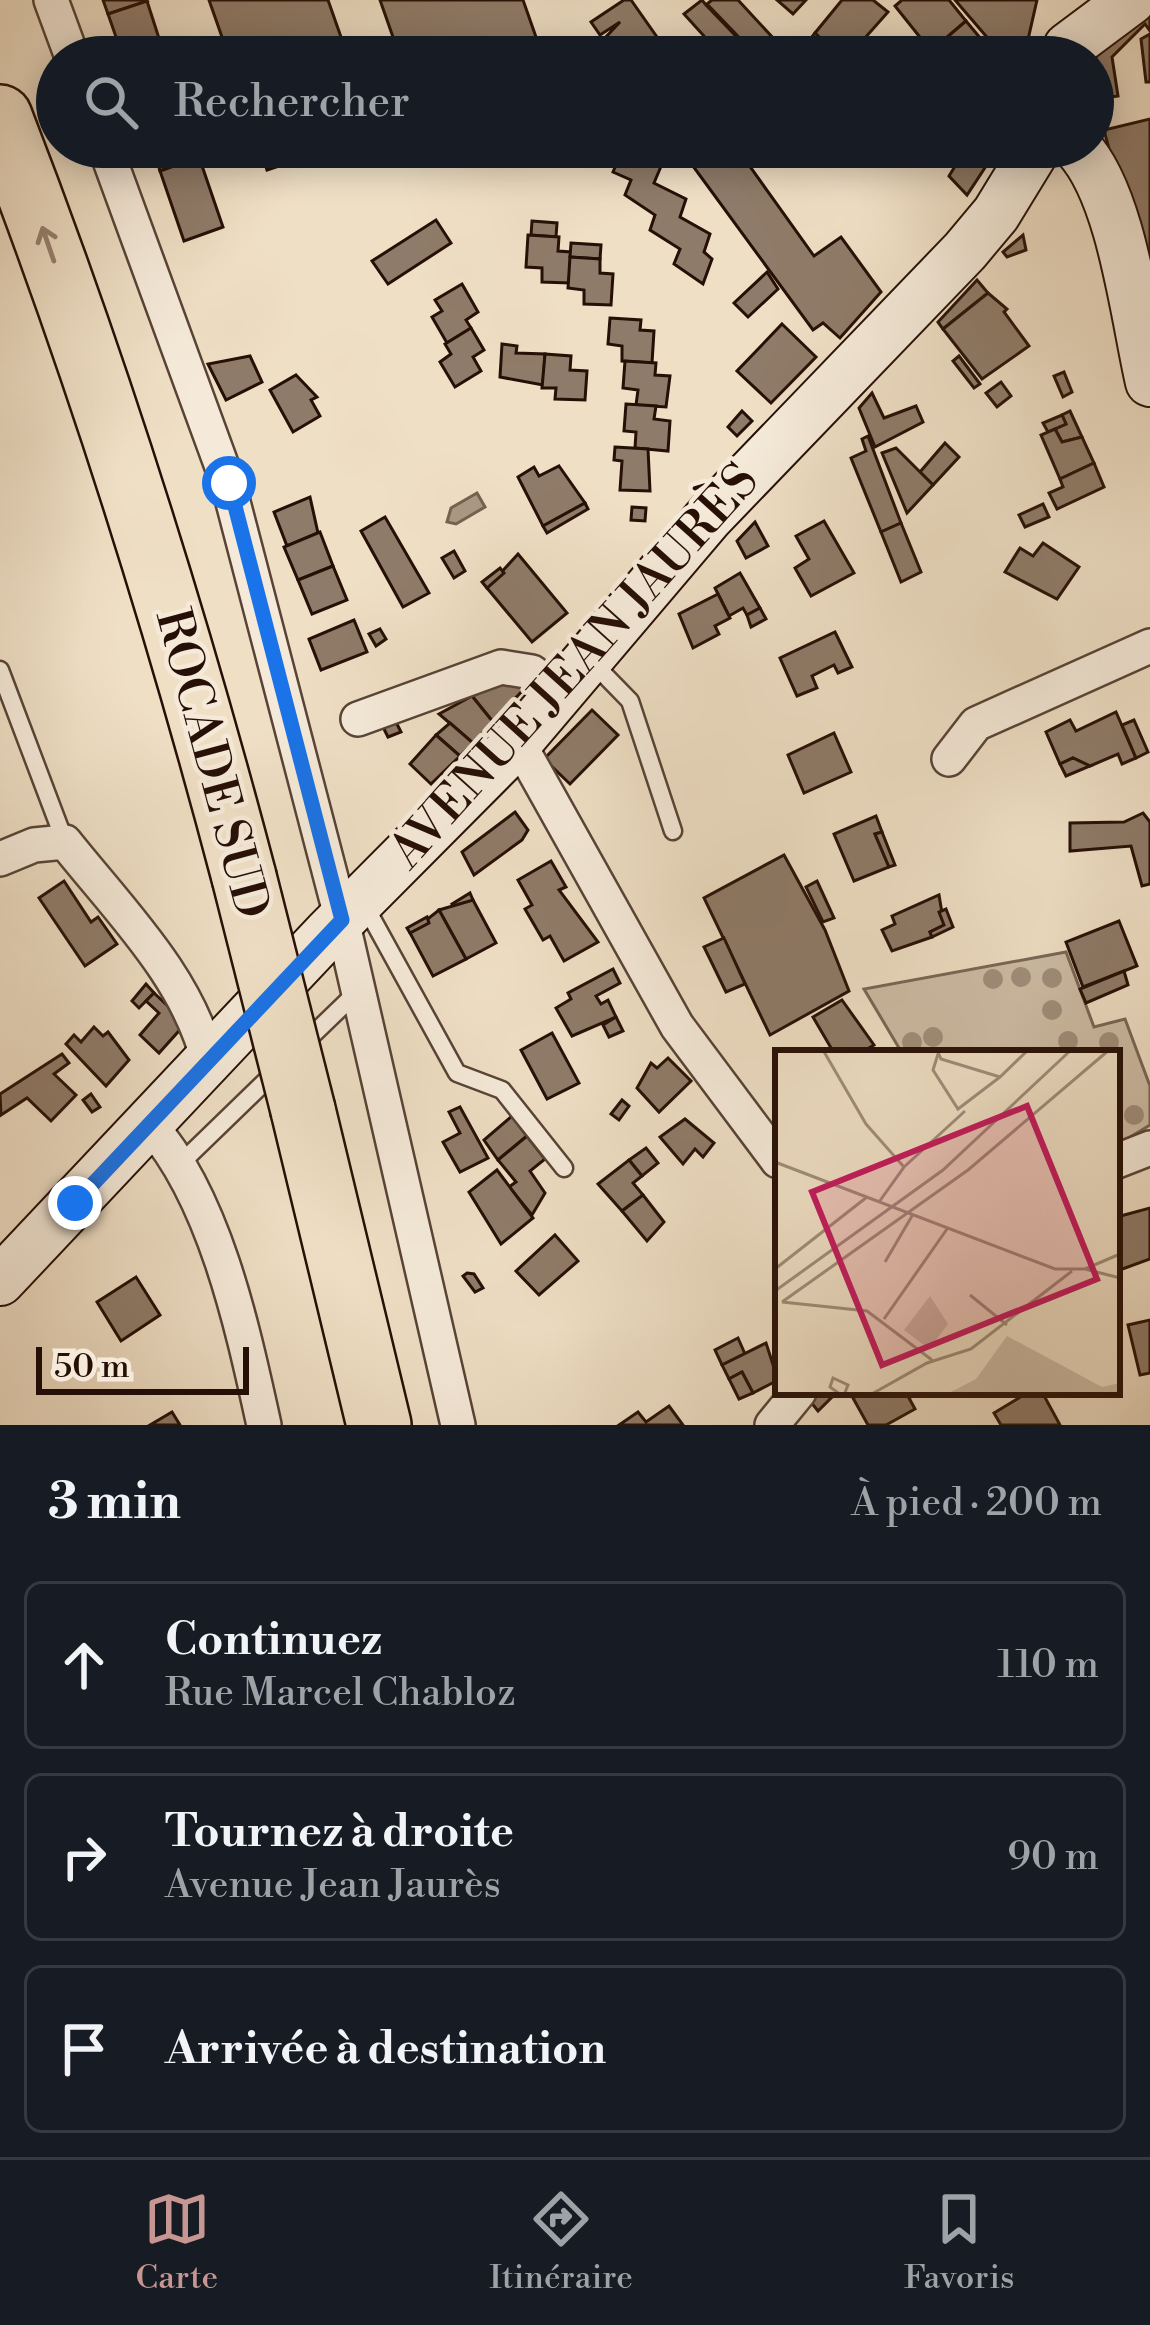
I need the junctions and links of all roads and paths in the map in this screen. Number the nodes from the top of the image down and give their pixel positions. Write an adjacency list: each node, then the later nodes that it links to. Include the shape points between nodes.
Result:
1 (51, 0): 4 (street)
2 (1131, 0): 3 (main road)
3 (1068, 35)
4 (64, 36)
5 (0, 117): 23 (highway, ROCADE SUD, one-way to 5, via 174,624)
6 (113, 168): 24 (street, via 229,483)
7 (1025, 168): 9 (main road, AVENUE JEAN JAURÈS)
8 (1094, 168): 10 (main road)
9 (1010, 194): 10 (main road, via 1064,179); 14 (main road, AVENUE JEAN JAURÈS, via 913,307 709,517)
10 (1106, 201): 12 (main road)
11 (0, 230): 23 (highway, ROCADE SUD)
12 (1150, 382)
13 (1150, 646): 19 (street, via 976,724)
14 (590, 659): 16 (main road, AVENUE JEAN JAURÈS); 20 (lane, via 630,700)
15 (0, 670): 21 (lane)
16 (560, 697): 17 (street, via 532,672 501,667); 18 (main road, AVENUE JEAN JAURÈS)
17 (358, 719)
18 (518, 742): 24 (main road, AVENUE JEAN JAURÈS); 30 (street, via 677,1026)
19 (949, 759)
20 (673, 831)
21 (65, 842): 22 (street); 26 (street, via 199,1021)
22 (0, 859)
23 (228, 894): 28 (highway, ROCADE SUD, bridge)
24 (352, 910): 25 (street); 26 (main road, AVENUE JEAN JAURÈS); 33 (lane, via 457,1073 502,1090)
25 (358, 991): 32 (lane); 39 (street)
26 (209, 1064): 27 (main road, AVENUE JEAN JAURÈS)
27 (150, 1125): 32 (street); 34 (main road, AVENUE JEAN JAURÈS)
28 (287, 1126): 37 (highway, ROCADE SUD); 38 (highway, ROCADE SUD)
29 (1150, 1148): 31 (street)
30 (775, 1157)
31 (1120, 1160)
32 (178, 1166): 36 (street, via 241,1318)
33 (564, 1168)
34 (0, 1281)
35 (797, 1395): 40 (street)
36 (264, 1425)
37 (337, 1425)
38 (379, 1425)
39 (458, 1425)
40 (772, 1425)

